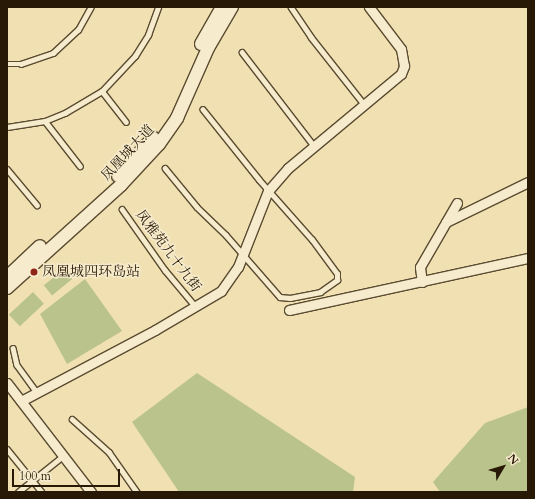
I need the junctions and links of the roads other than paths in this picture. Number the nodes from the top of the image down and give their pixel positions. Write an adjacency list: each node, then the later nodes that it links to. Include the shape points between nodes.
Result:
1 (91, 7): 8 (lane, via 78,30 53,53 21,64)
2 (158, 7): 9 (lane, via 148,35 135,56)
3 (222, 7): 27 (main road, 凤凰城大道, via 202,43 175,105 150,142 115,179)
4 (232, 7): 29 (main road, 凤凰城大道, via 208,48 177,118 155,148 121,185)
5 (290, 7): 10 (lane)
6 (369, 7): 10 (street, via 401,49 404,66 395,81)
7 (242, 52): 15 (lane)
8 (7, 64)
9 (102, 91): 12 (lane, via 84,104); 13 (lane)
10 (365, 106): 15 (street)
11 (203, 110): 20 (lane)
12 (45, 121): 14 (lane); 16 (lane)
13 (126, 122)
14 (7, 128)
15 (315, 147): 20 (street, via 288,168)
16 (80, 166)
17 (165, 168): 25 (lane, via 197,207)
18 (7, 169): 22 (lane)
19 (528, 182): 24 (street)
20 (268, 191): 25 (street); 25 (lane, via 331,264 337,274 337,280 320,292 284,298)
21 (457, 203): 24 (street)
22 (37, 205)
23 (122, 209): 30 (lane, 凤雅苑九十九街, via 165,270)
24 (446, 222): 28 (street, via 420,267)
25 (243, 253): 30 (street, via 231,280 222,292)
26 (528, 258): 28 (street)
27 (7, 277)
28 (422, 282): 31 (street)
29 (7, 288)
30 (196, 307): 34 (street)
31 (289, 310)
32 (13, 348): 34 (lane, via 17,365)
33 (7, 383): 35 (street)
34 (36, 392): 35 (street)
35 (21, 401): 38 (street)
36 (72, 419): 43 (lane, via 109,452)
37 (7, 449): 39 (lane)
38 (63, 456): 39 (lane); 42 (street)
39 (32, 481): 40 (lane); 41 (lane)
40 (18, 492)
41 (42, 492)
42 (91, 492)
43 (137, 492)

